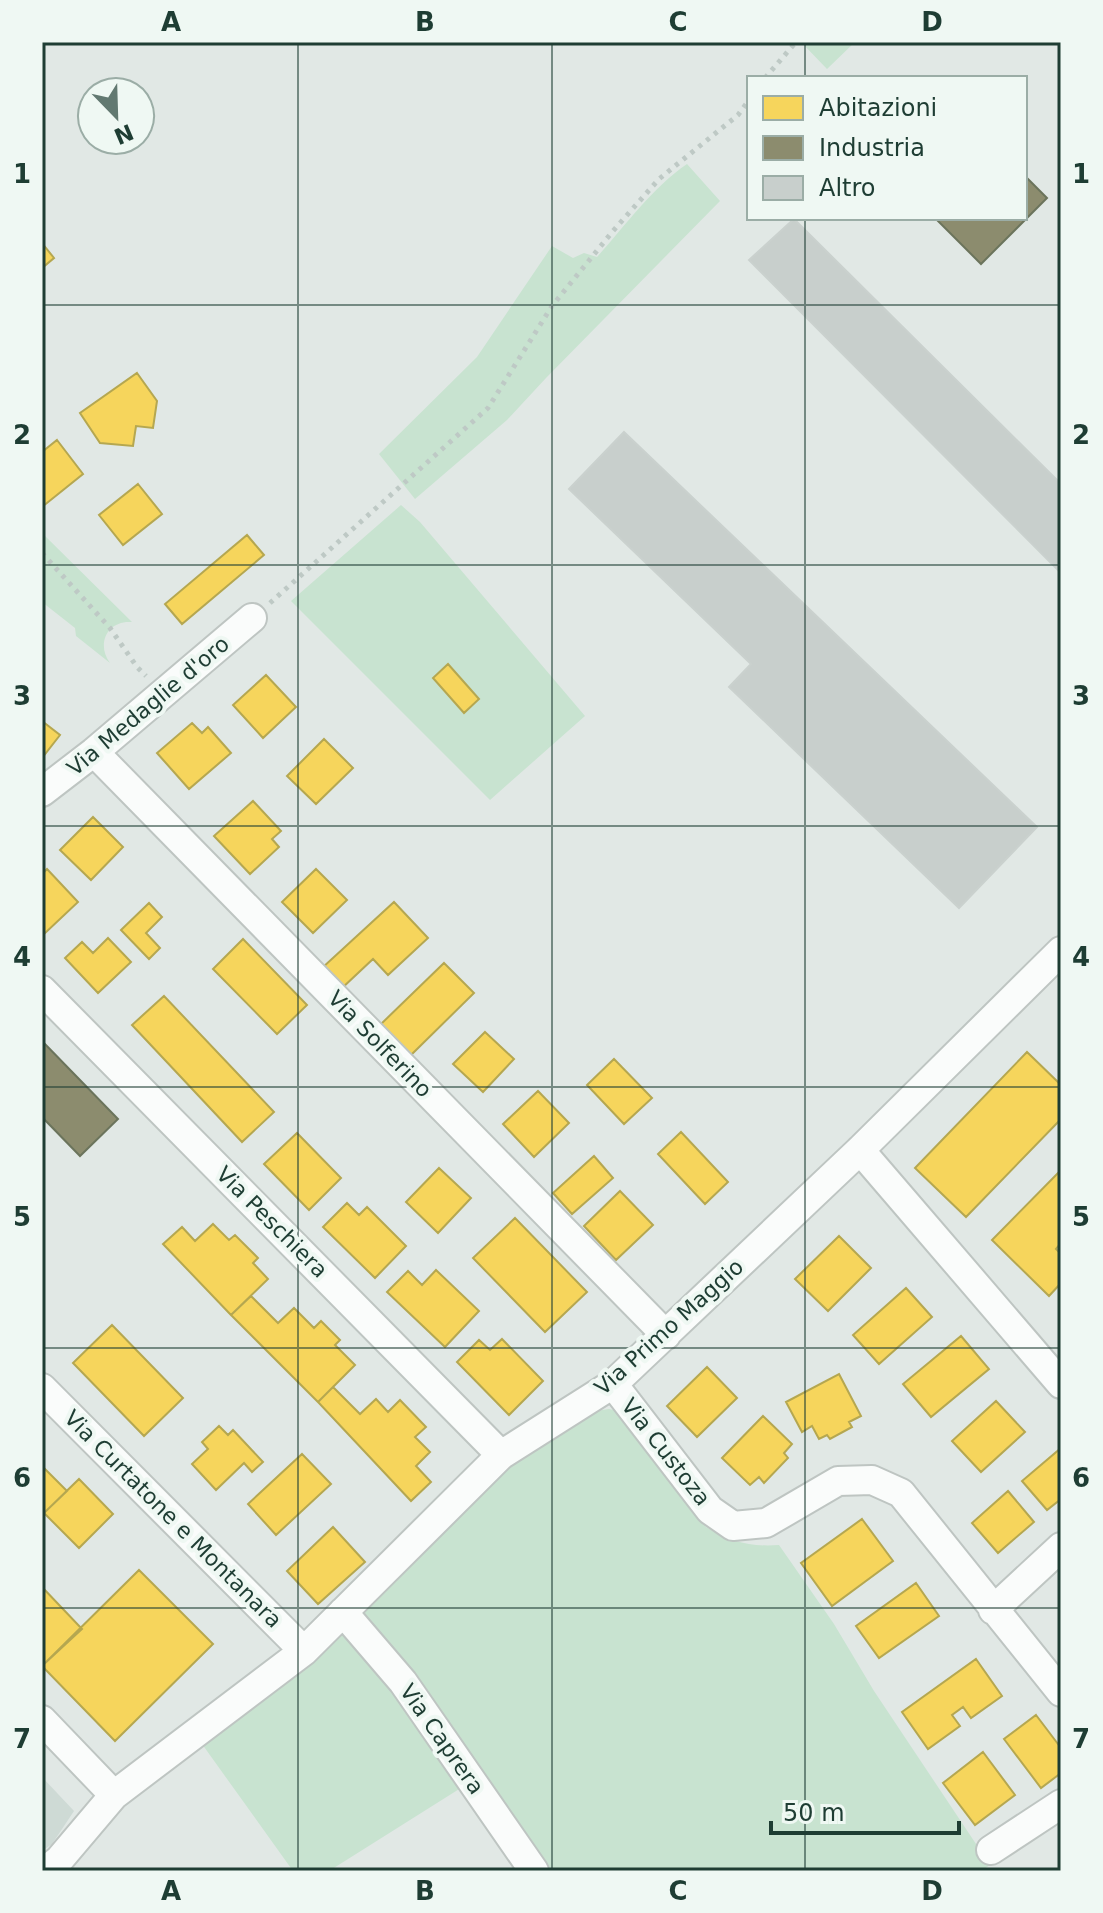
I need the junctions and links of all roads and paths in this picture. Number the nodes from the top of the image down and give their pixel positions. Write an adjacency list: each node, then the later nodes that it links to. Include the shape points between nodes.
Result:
1 (796, 42): 2 (path)
2 (767, 76)
3 (747, 103): 5 (path, via 659,179 613,231 552,306 488,408)
4 (42, 553): 6 (path)
5 (252, 618): 6 (street, Via Medaglie d'oro)
6 (165, 693): 7 (street, Via Medaglie d'oro)
7 (94, 752): 8 (street, Via Medaglie d'oro); 12 (street, Via Solferino)
8 (42, 792)
9 (1061, 951): 11 (street, Via Primo Maggio)
10 (42, 990): 16 (street, Via Peschiera)
11 (860, 1150): 12 (street, Via Primo Maggio); 14 (street)
12 (666, 1335): 13 (street, Via Primo Maggio)
13 (613, 1384): 16 (street, Via Primo Maggio); 18 (street, Via Custoza, via 710,1510 733,1526 766,1523 838,1481 872,1480 901,1493)
14 (1061, 1384)
15 (42, 1388): 20 (street, Via Curtatone e Montanara)
16 (501, 1455): 19 (street, Via Primo Maggio)
17 (1061, 1547): 18 (street)
18 (993, 1610): 21 (street)
19 (343, 1612): 20 (street, Via Primo Maggio); 27 (street, Via Caprera, via 403,1682)
20 (304, 1651): 23 (street, Via Primo Maggio)
21 (1061, 1692)
22 (42, 1720): 23 (street)
23 (114, 1795): 26 (street, Via Primo Maggio)
24 (1061, 1804): 25 (street)
25 (991, 1850)
26 (45, 1871)
27 (534, 1871)

